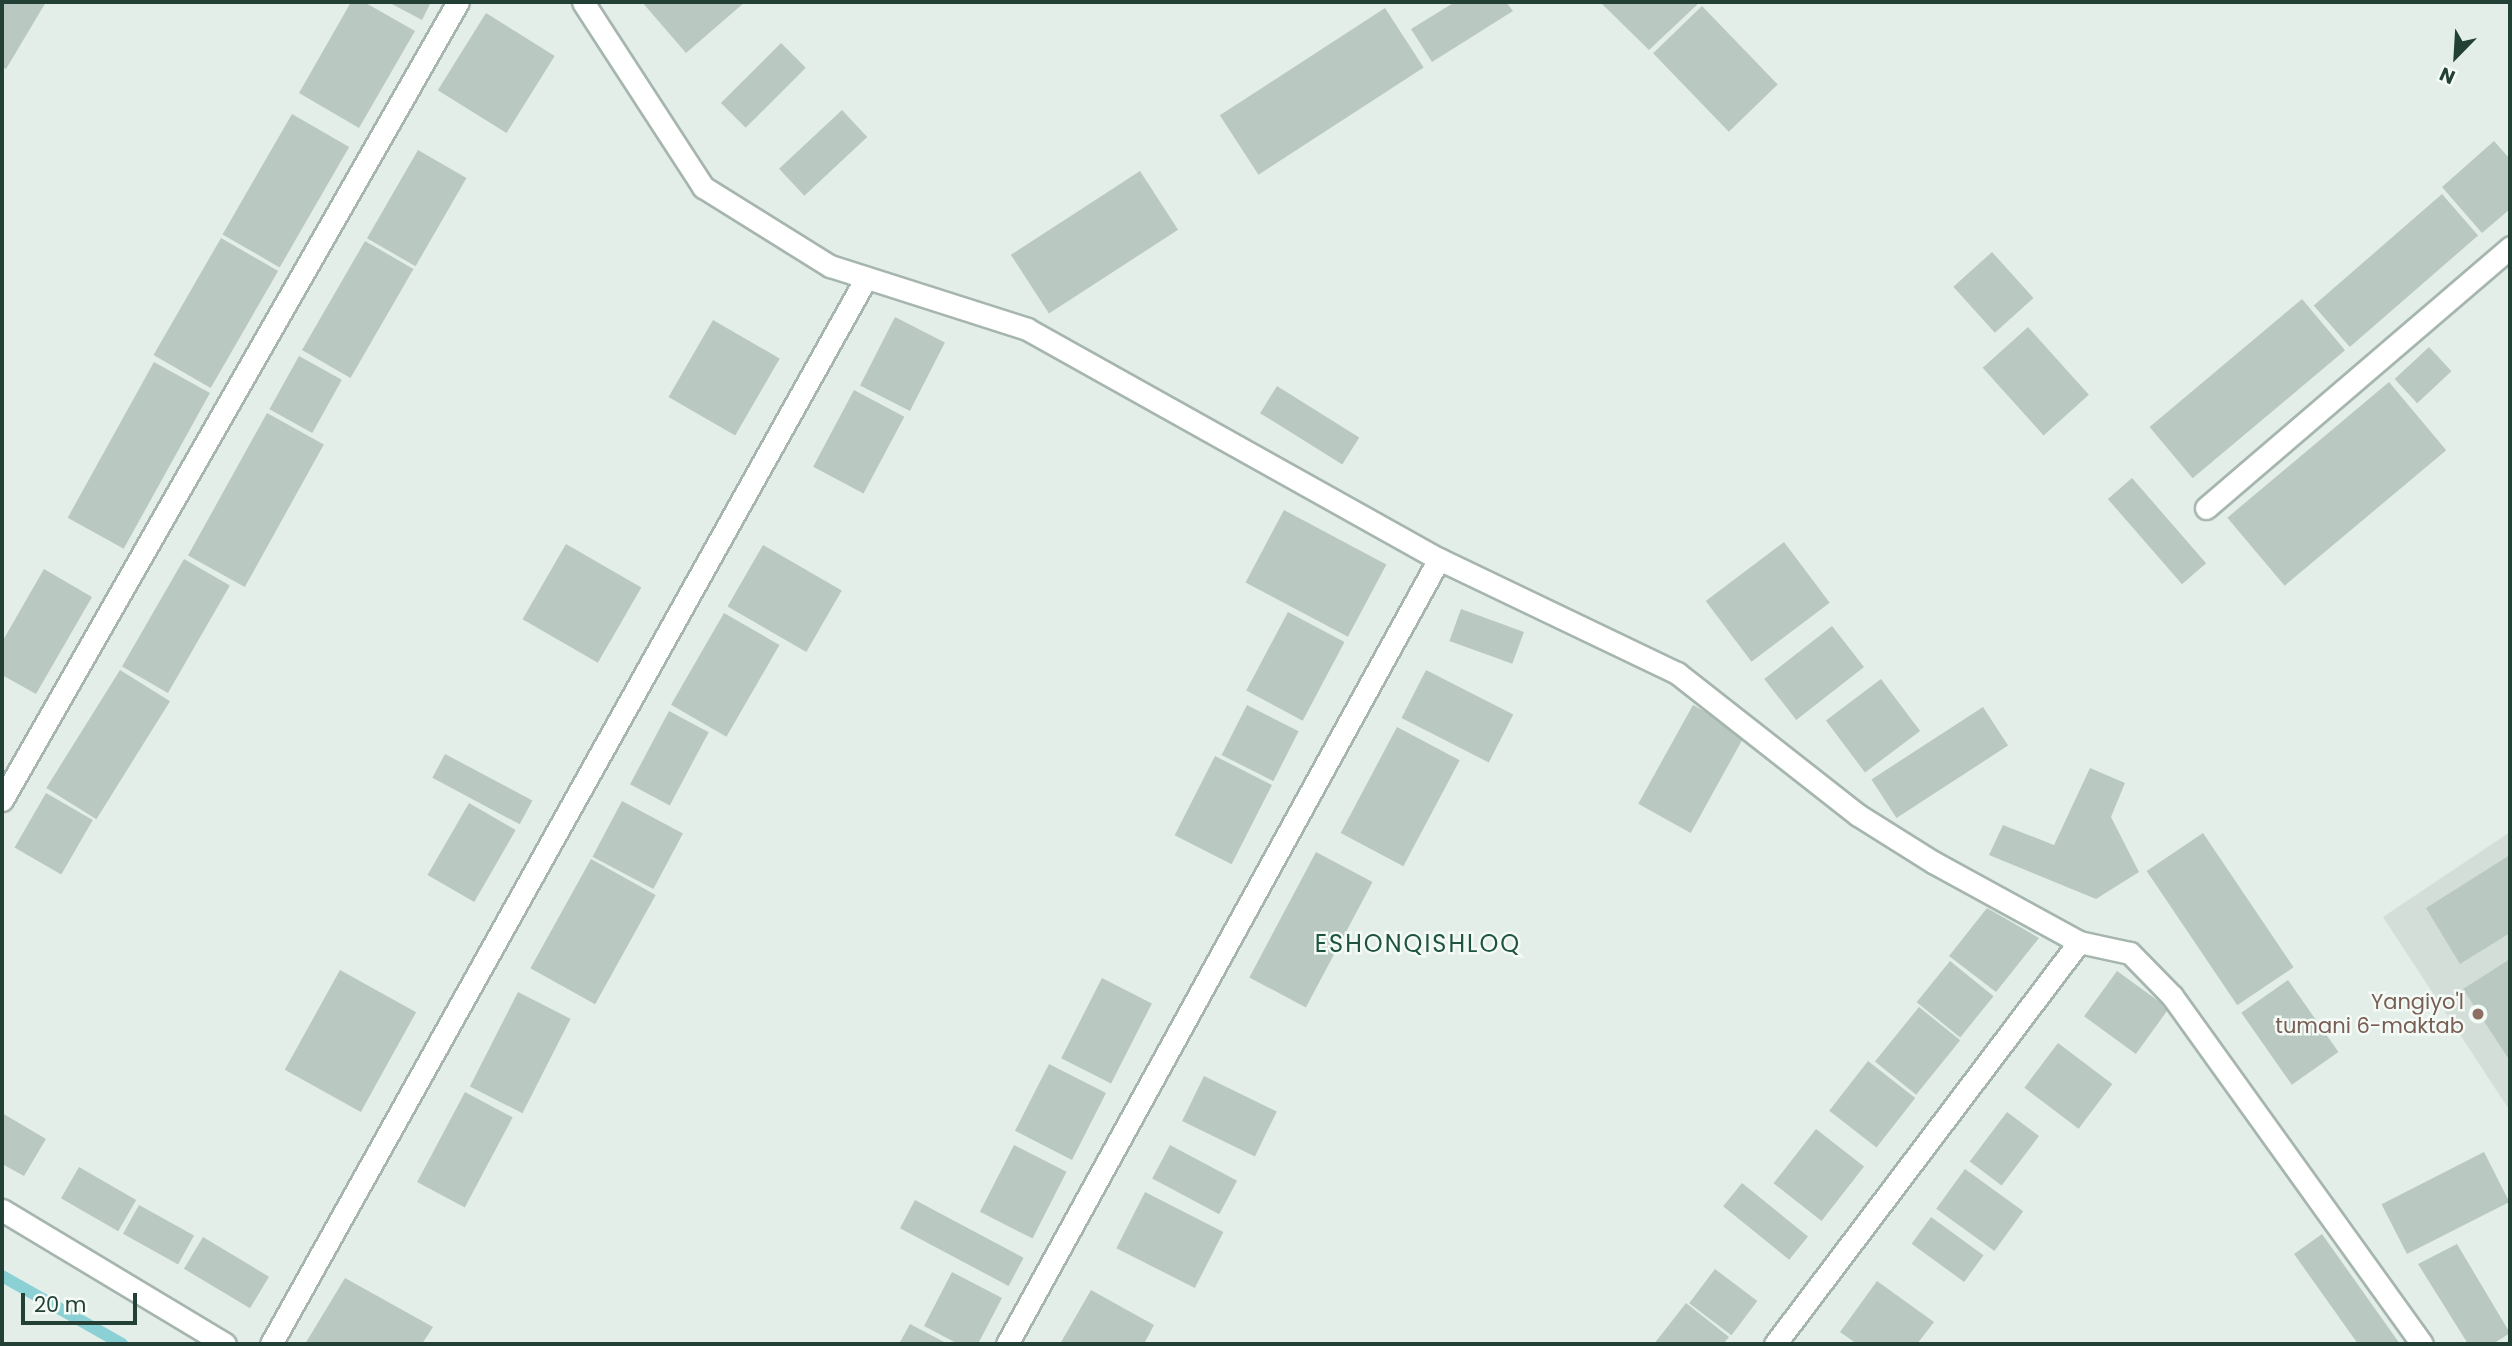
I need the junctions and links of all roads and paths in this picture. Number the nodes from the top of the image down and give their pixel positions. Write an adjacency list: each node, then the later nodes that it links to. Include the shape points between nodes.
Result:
1 (458, 2): 7 (street)
2 (583, 2): 4 (street, via 703,187 830,266)
3 (2510, 247): 5 (street)
4 (866, 278): 6 (street, via 1027,329); 11 (street)
5 (2206, 508)
6 (1439, 559): 8 (street, via 1677,673 1858,815); 12 (street)
7 (2, 800)
8 (2079, 942): 13 (street); 14 (street, via 2130,953 2172,996)
9 (2, 1210): 10 (street)
10 (225, 1344)
11 (271, 1344)
12 (1007, 1344)
13 (1775, 1344)
14 (2422, 1344)

